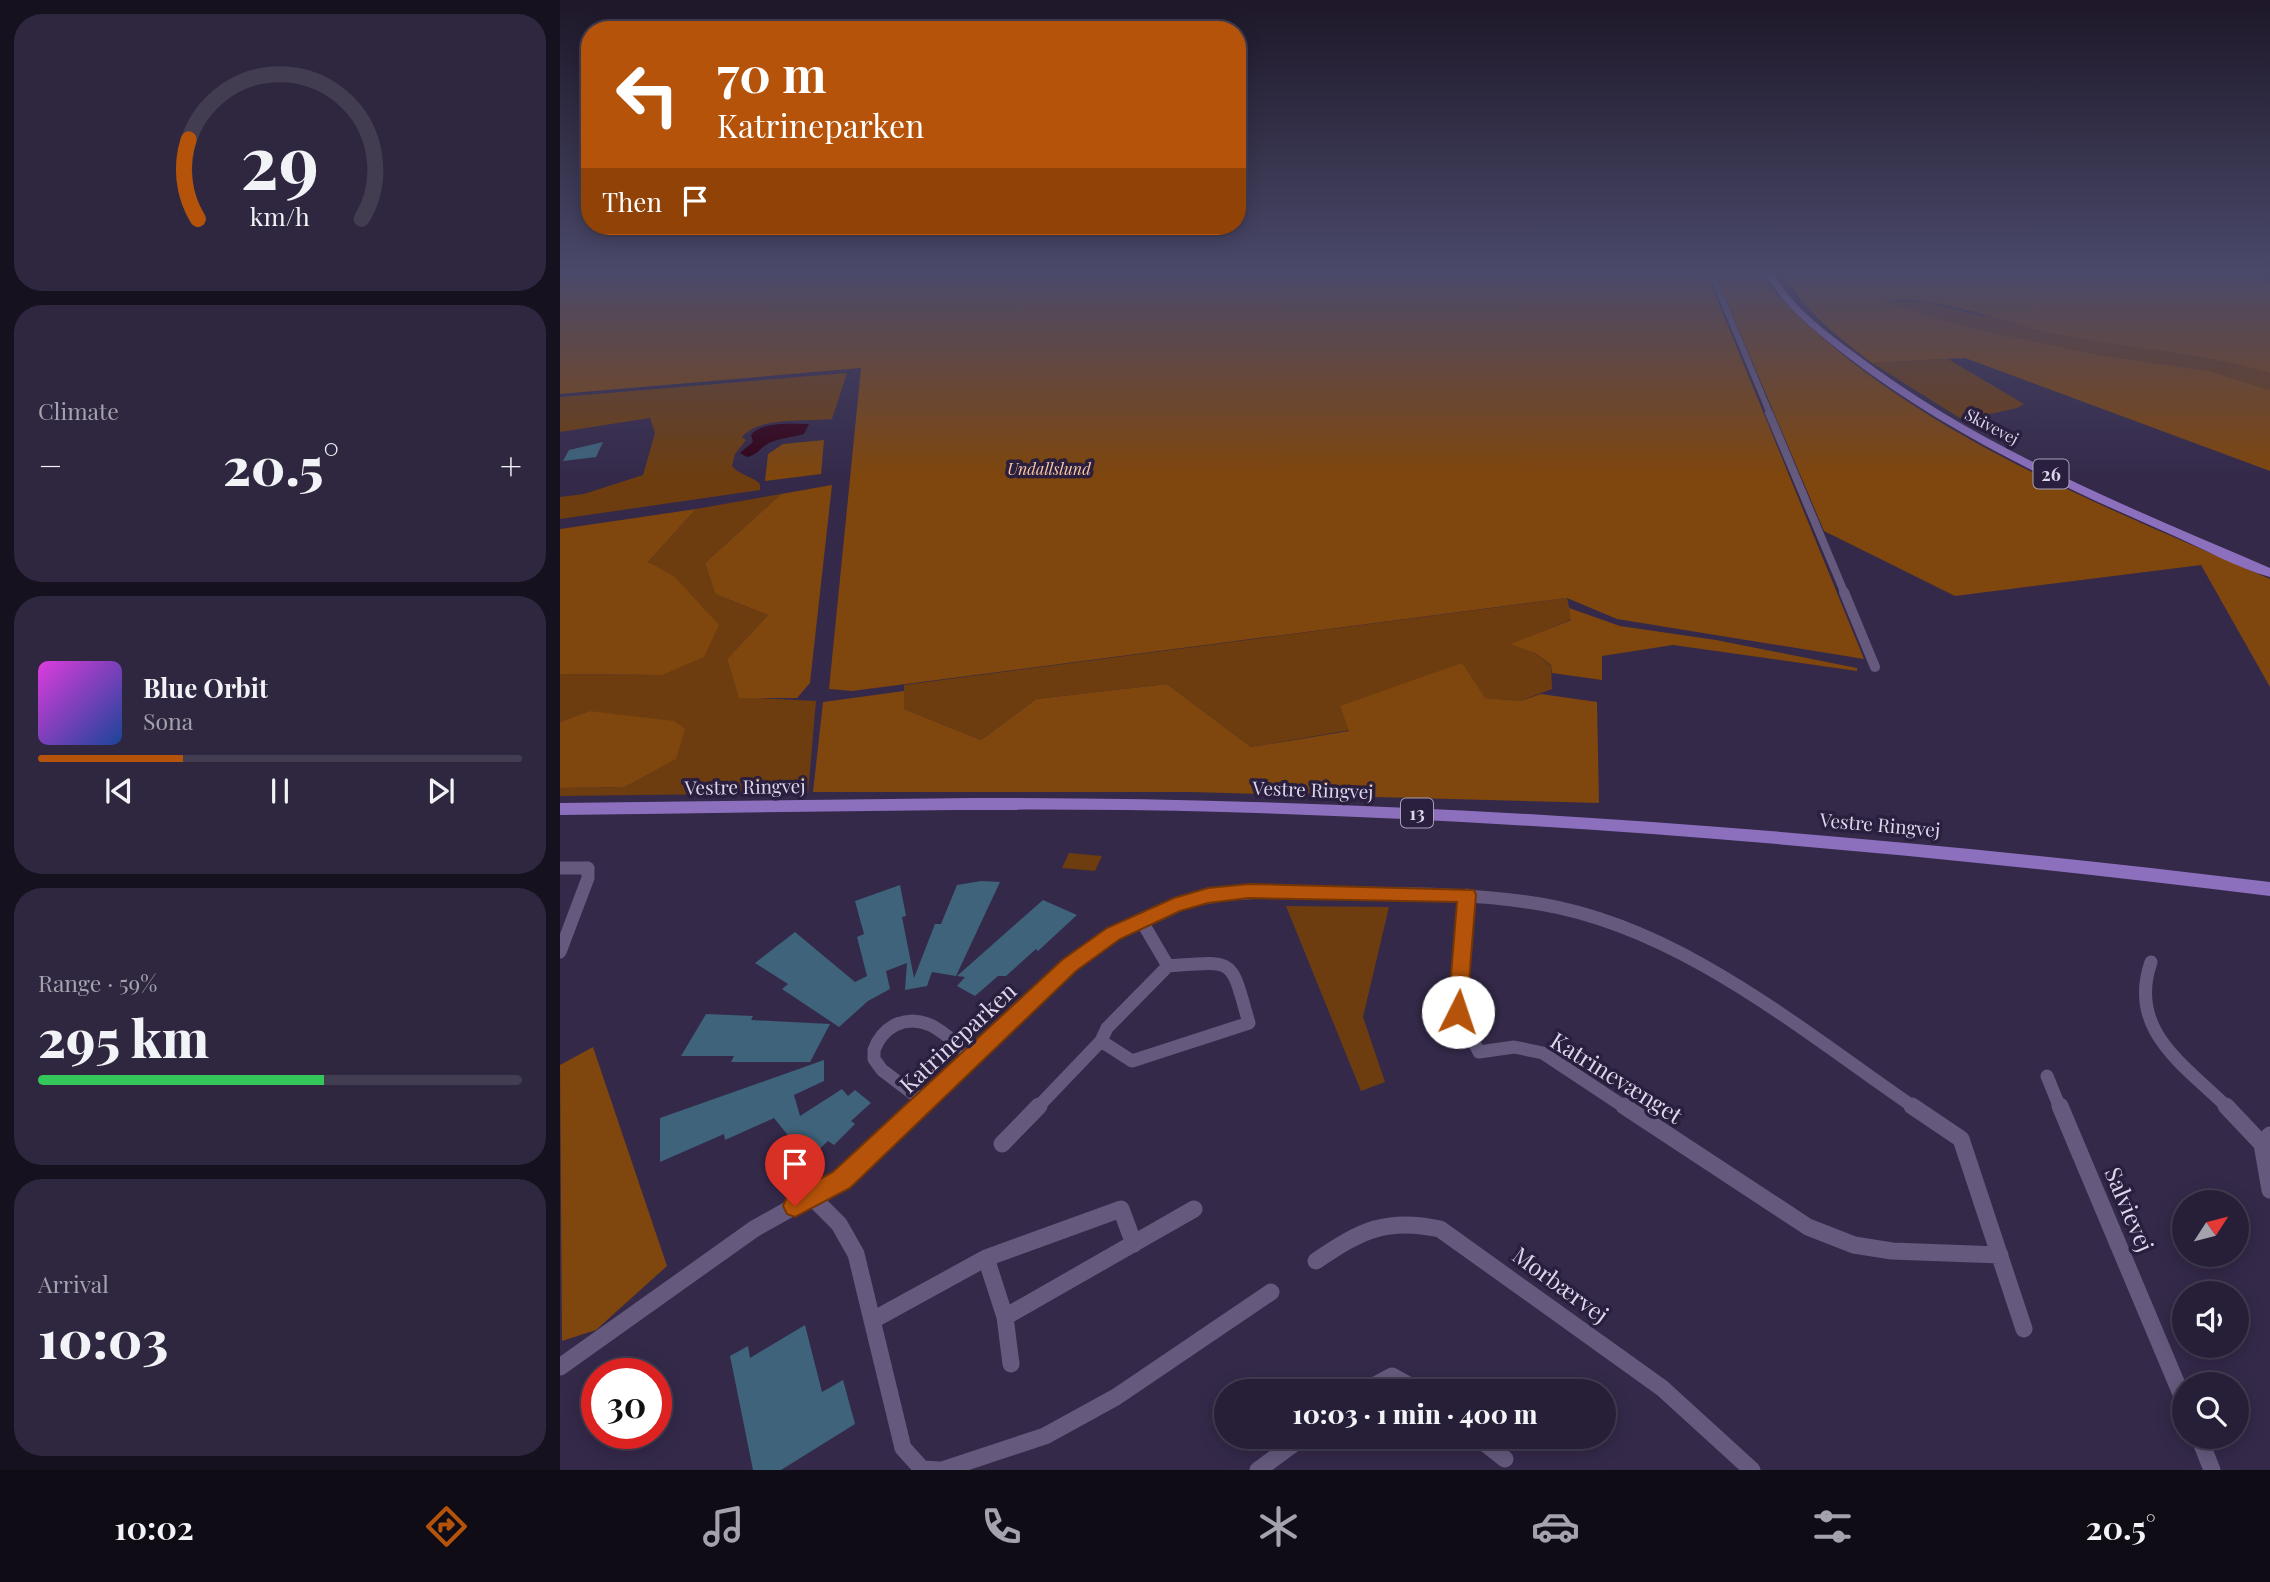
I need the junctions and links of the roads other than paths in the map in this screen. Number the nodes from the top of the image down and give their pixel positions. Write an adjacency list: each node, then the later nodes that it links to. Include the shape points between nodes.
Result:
1 (1740, 341): 4 (street, Skivevej)
2 (1834, 341): 3 (main road, Skivevej / 26, via 1892,385 1954,423 2087,491)
3 (2270, 573)
4 (1875, 667)
5 (560, 809): 7 (main road, Vestre Ringvej / 13, via 1007,804 1454,815 1764,834)
6 (560, 868): 10 (street, via 588,868 589,878)
7 (2270, 889)
8 (1467, 895): 9 (street, Katrineparken, via 1249,891 1208,895); 23 (street, via 1542,904 1605,921 1710,968 1961,1139); 23 (street, Katrinevænget, via 1458,1012 1479,1052 1514,1047 1543,1053 1808,1227 1854,1245)
9 (1141, 920): 12 (street); 14 (street, Katrineparken, via 1069,965)
10 (560, 952)
11 (2151, 962): 17 (street, via 2142,979 2143,1004 2155,1032 2174,1058)
12 (1168, 966): 13 (street, via 1107,1028); 13 (street, via 1219,962 1234,972 1249,1023 1132,1061)
13 (1101, 1041): 18 (street)
14 (972, 1058): 16 (street, Katrineparken); 16 (street, via 926,1022 902,1022 890,1028 875,1049 874,1059)
15 (2047, 1076): 32 (street, Salvievej)
16 (924, 1102): 20 (street, Katrineparken, via 841,1180)
17 (2266, 1140): 19 (street)
18 (1002, 1144)
19 (2270, 1190)
20 (812, 1197): 28 (street, via 839,1224 856,1254); 31 (street, Katrineparken, via 754,1229)
21 (1194, 1209): 22 (street)
22 (1134, 1244): 24 (street, via 1121,1209); 27 (street)
23 (2000, 1255): 29 (street)
24 (986, 1258): 27 (street); 28 (street)
25 (1316, 1261): 41 (street, Morbærvej, via 1349,1238 1389,1223 1413,1222 1440,1229 1662,1388)
26 (1271, 1292): 39 (street, via 1116,1397 1045,1436)
27 (1005, 1317): 30 (street)
28 (873, 1320): 39 (street, via 903,1448 922,1469)
29 (2025, 1329)
30 (1012, 1364)
31 (560, 1367)
32 (2172, 1373)
33 (1384, 1379): 34 (street, via 1390,1375)
34 (1404, 1379)
35 (1287, 1449): 40 (street)
36 (1492, 1449): 38 (street)
37 (2204, 1449): 42 (street)
38 (1505, 1459)
39 (940, 1470)
40 (1258, 1470)
41 (1752, 1470)
42 (2212, 1470)

